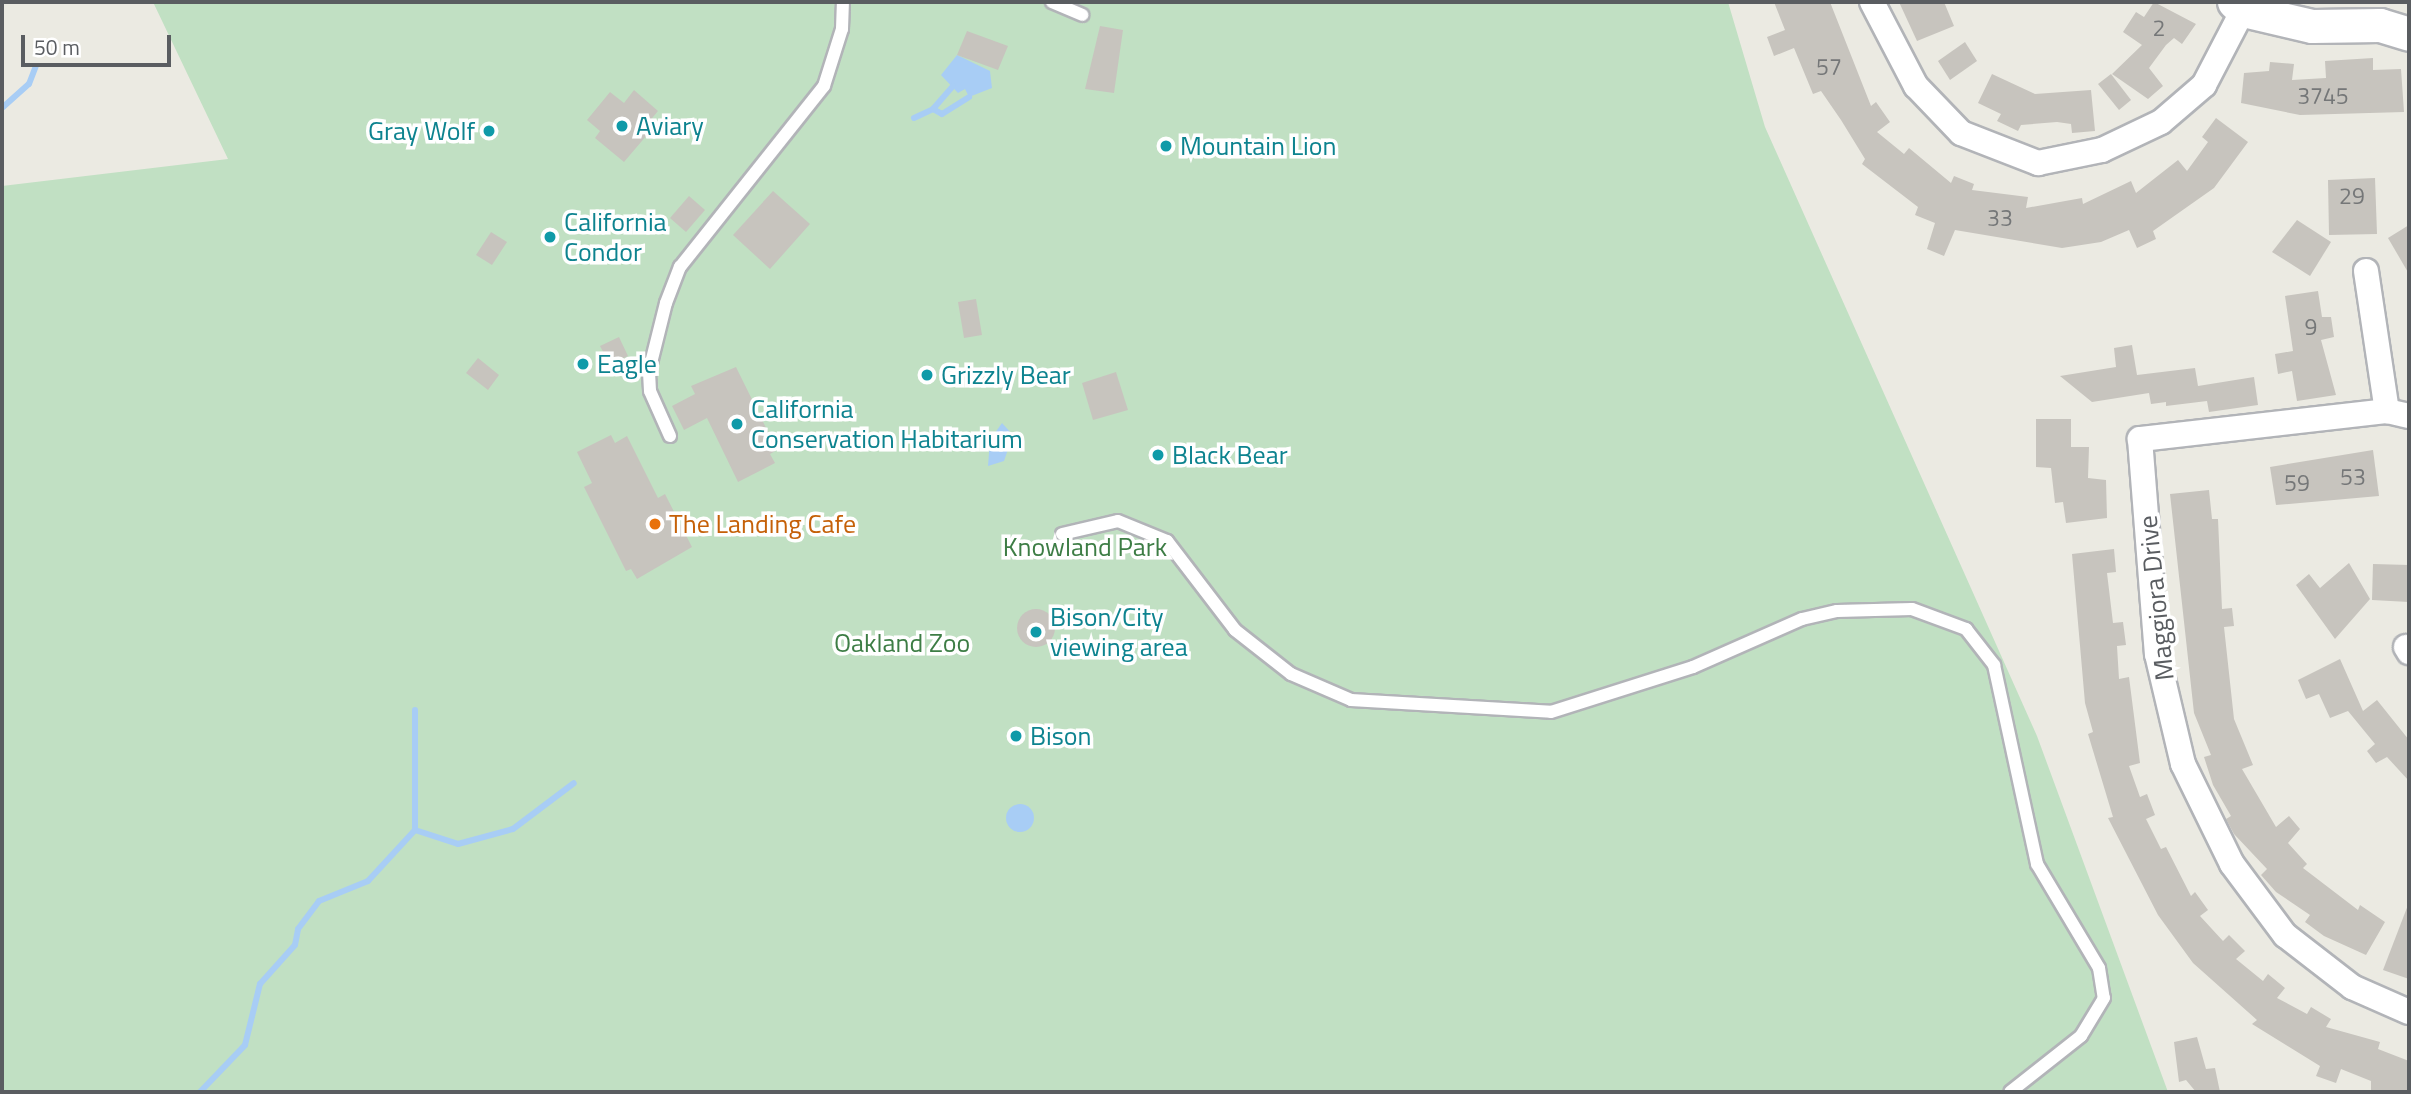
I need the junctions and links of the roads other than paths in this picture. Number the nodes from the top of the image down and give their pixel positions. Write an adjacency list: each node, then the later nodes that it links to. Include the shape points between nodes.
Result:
1 (843, 2): 9 (lane, via 842,29 824,86 675,279 649,371 650,390)
2 (1052, 2): 5 (lane)
3 (1872, 2): 4 (street, via 1916,86 1961,133 2038,163 2102,150 2161,122 2204,85)
4 (2239, 6): 6 (street, via 2312,26 2380,25)
5 (1082, 15)
6 (2409, 34)
7 (2366, 271): 8 (street)
8 (2398, 413): 11 (street, Maggiora Drive, via 2140,439 2157,654 2183,764 2232,864 2285,935 2353,987)
9 (670, 436)
10 (1062, 534): 12 (lane, via 1118,521 1167,541 1235,630 1291,674 1351,700 1551,712 1693,667 1802,619 1837,611 1912,609 1966,629 1994,665 2037,864 2099,968 2104,998 2081,1036)
11 (2409, 1012)
12 (2010, 1092)

